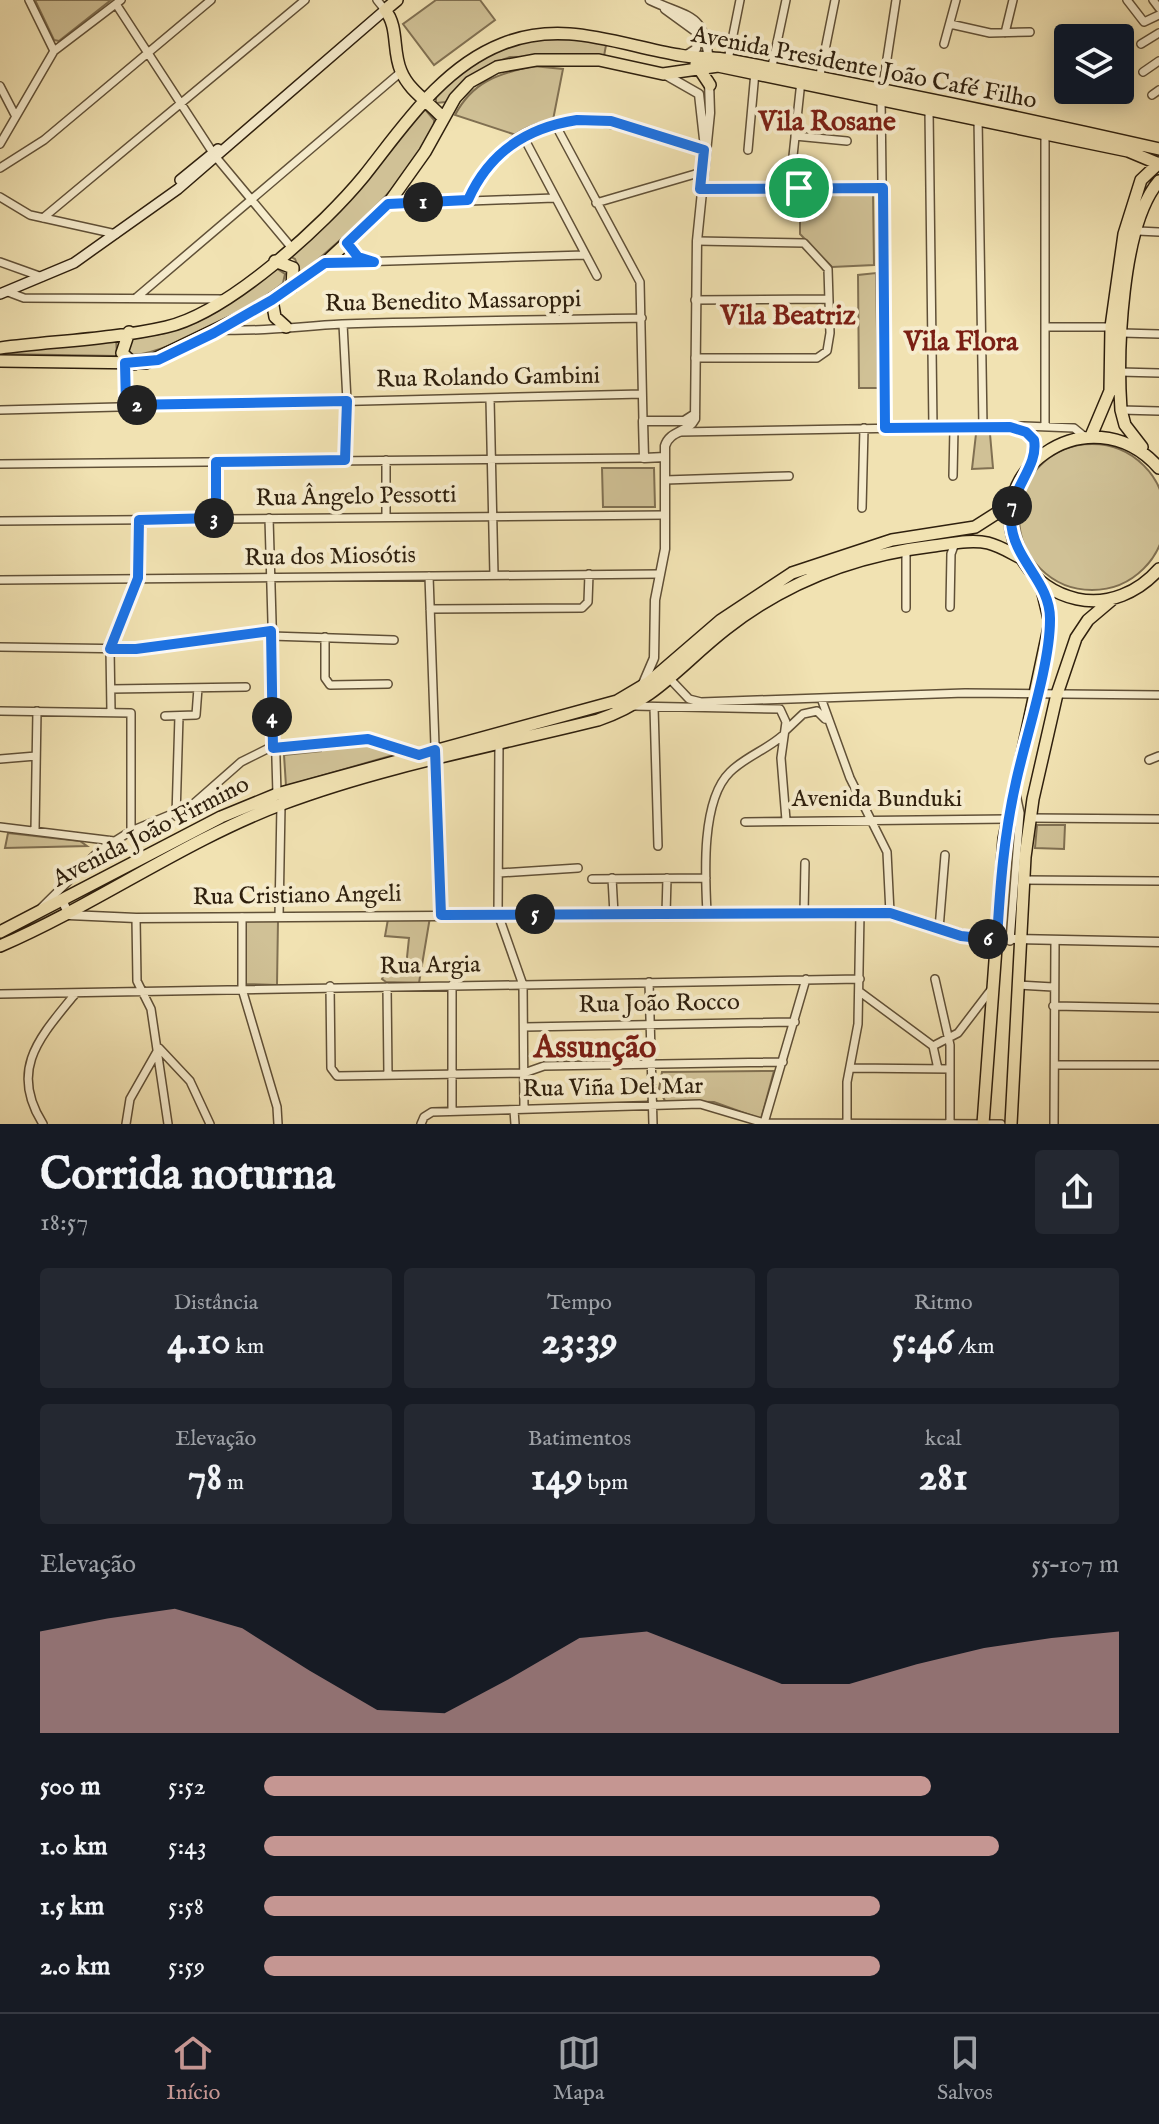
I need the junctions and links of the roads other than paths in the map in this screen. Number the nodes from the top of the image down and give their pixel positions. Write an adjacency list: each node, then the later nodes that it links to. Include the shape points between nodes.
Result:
1 (29, 0): 27 (street)
2 (211, 0): 28 (street)
3 (305, 0): 46 (street)
4 (377, 0): 18 (street)
5 (397, 0): 18 (main road)
6 (650, 0): 16 (street)
7 (740, 0): 30 (street)
8 (786, 0): 38 (street)
9 (835, 0): 40 (street)
10 (896, 0): 44 (street)
11 (956, 0): 20 (street)
12 (1013, 0): 22 (street)
13 (1127, 0): 19 (street, via 1144,22)
14 (1153, 0): 17 (street)
15 (119, 2): 27 (street); 28 (street)
16 (662, 5): 29 (street, via 698,33 696,49); 33 (street, via 699,23 706,36)
17 (1159, 8)
18 (385, 10): 35 (main road); 63 (main road)
19 (1159, 15)
20 (950, 24): 22 (street); 25 (street)
21 (1030, 32): 22 (street)
22 (1005, 33)
23 (1159, 33): 26 (street)
24 (625, 41): 29 (main road, Avenida Presidente João Café Filho); 32 (main road, via 614,50); 45 (main road, Avenida Presidente João Café Filho, via 601,35 517,39 479,55)
25 (944, 44)
26 (1141, 44)
27 (54, 51): 48 (street)
28 (148, 52): 46 (street); 65 (street, via 44,140)
29 (682, 55): 33 (main road, Avenida Presidente João Café Filho); 37 (main road, via 679,66)
30 (728, 60): 33 (main road, Avenida Presidente João Café Filho); 34 (main road, Avenida Presidente João Café Filho)
31 (1159, 61): 36 (street)
32 (621, 63): 37 (main road, Avenida Presidente João Café Filho); 51 (main road, Avenida Presidente João Café Filho, via 536,60 497,67 463,89)
33 (705, 63): 34 (main road, Avenida Presidente João Café Filho); 37 (main road, Avenida Presidente João Café Filho); 42 (main road)
34 (756, 70): 38 (main road, Avenida Presidente João Café Filho); 61 (street)
35 (401, 72): 41 (main road); 75 (street)
36 (1143, 72)
37 (668, 73): 56 (street, via 699,94)
38 (771, 73): 39 (main road, Avenida Presidente João Café Filho)
39 (801, 79): 40 (main road, Avenida Presidente João Café Filho); 55 (street)
40 (819, 82): 44 (main road, Avenida Presidente João Café Filho)
41 (409, 85): 45 (main road); 50 (main road)
42 (710, 85): 56 (street)
43 (0, 86): 48 (street)
44 (881, 94): 47 (main road, Avenida Presidente João Café Filho); 49 (main road, Avenida Presidente João Café Filho); 71 (street)
45 (426, 100): 50 (main road, Avenida Presidente João Café Filho); 51 (main road)
46 (181, 103): 63 (street); 80 (street)
47 (929, 110): 49 (main road, Avenida Presidente João Café Filho); 136 (street)
48 (15, 115): 58 (street)
49 (978, 116): 53 (main road, Avenida Presidente João Café Filho); 131 (street)
50 (408, 117): 86 (main road, Avenida Presidente João Café Filho, via 361,180)
51 (443, 118): 69 (main road, Avenida Presidente João Café Filho)
52 (555, 124): 54 (street); 60 (street, via 611,121); 78 (street)
53 (1044, 129): 59 (main road, Avenida Presidente João Café Filho); 62 (main road, Avenida Presidente João Café Filho); 110 (street)
54 (523, 136): 74 (street); 76 (street, via 493,160)
55 (795, 136): 57 (street); 70 (street)
56 (705, 139): 60 (street)
57 (847, 141)
58 (0, 144)
59 (1159, 149)
60 (704, 150): 66 (street)
61 (748, 150)
62 (1128, 151): 64 (main road, Avenida Presidente João Café Filho); 67 (main road)
63 (216, 152): 75 (street); 83 (main road)
64 (1158, 164): 67 (main road)
65 (0, 168)
66 (702, 172): 72 (street); 78 (street)
67 (1143, 176): 87 (main road)
68 (1159, 181): 81 (main road)
69 (402, 186): 77 (street); 79 (main road, Avenida Presidente João Café Filho)
70 (799, 188): 71 (street); 72 (street)
71 (883, 188): 135 (street)
72 (700, 189): 84 (street)
73 (0, 197): 80 (street)
74 (554, 198): 76 (street); 88 (street)
75 (251, 200): 86 (street); 96 (street)
76 (468, 200): 77 (street)
77 (412, 203): 79 (street)
78 (596, 203): 107 (street, via 640,282)
79 (388, 204): 85 (main road, Avenida Presidente João Café Filho)
80 (43, 218): 83 (street)
81 (1138, 231): 82 (street); 93 (main road)
82 (1159, 232)
83 (116, 234): 95 (main road)
84 (697, 241): 103 (street, via 804,243 827,266); 105 (street)
85 (347, 243): 91 (street, via 358,257); 92 (main road, Avenida Presidente João Café Filho)
86 (291, 247): 89 (main road, Avenida Presidente João Café Filho)
87 (1120, 248): 93 (main road); 112 (main road)
88 (585, 255): 91 (street); 94 (street)
89 (275, 261): 97 (main road, via 293,268); 102 (main road, Avenida Presidente João Café Filho)
90 (0, 262): 95 (street)
91 (374, 262): 92 (street)
92 (325, 263): 97 (main road, Avenida Presidente João Café Filho)
93 (1128, 264): 112 (main road)
94 (597, 276)
95 (42, 277): 98 (main road)
96 (158, 278): 99 (street); 100 (street)
97 (292, 287): 104 (main road, Avenida Presidente João Café Filho)
98 (4, 293): 100 (street, via 24,298)
99 (160, 296): 100 (street); 101 (street)
100 (137, 297)
101 (196, 298): 102 (street); 106 (street)
102 (225, 299): 106 (main road, Avenida Presidente João Café Filho)
103 (829, 299): 105 (street); 116 (street, via 829,342 823,355)
104 (272, 300): 109 (main road, via 275,317); 111 (main road, Avenida Presidente João Café Filho)
105 (695, 300): 116 (street)
106 (203, 312): 113 (main road, Avenida Presidente João Café Filho, via 168,327)
107 (642, 318): 108 (street, Rua Benedito Massaroppi); 121 (street)
108 (343, 324): 109 (street, Rua Benedito Massaroppi); 123 (street)
109 (286, 327): 111 (street, Rua Benedito Massaroppi, via 267,332)
110 (1045, 327): 112 (street); 133 (street)
111 (217, 330): 118 (main road, Avenida Presidente João Café Filho, via 168,356)
112 (1117, 330): 114 (street); 119 (main road); 139 (main road, via 1110,391)
113 (129, 332): 115 (main road, Avenida Presidente João Café Filho); 118 (main road, via 122,353)
114 (1159, 334)
115 (0, 348)
116 (695, 358): 128 (street)
117 (0, 361): 118 (main road, Avenida Presidente João Café Filho)
118 (130, 364): 124 (street)
119 (1120, 372): 120 (street); 126 (main road)
120 (1159, 373)
121 (642, 394): 122 (street, Rua Rolando Gambini); 129 (street)
122 (490, 399): 123 (street, Rua Rolando Gambini); 143 (street)
123 (347, 401): 124 (street, Rua Rolando Gambini); 144 (street)
124 (126, 405): 125 (street, Rua Rolando Gambini)
125 (0, 410)
126 (1121, 410): 127 (street); 149 (main road, via 1125,425)
127 (1159, 411)
128 (695, 414): 130 (street, via 684,421); 138 (street, via 694,423)
129 (643, 421): 130 (street); 142 (street)
130 (661, 421): 140 (street)
131 (983, 427): 132 (street); 137 (street)
132 (1010, 427): 133 (street); 147 (street, via 1031,436)
133 (1045, 427): 139 (street, via 1077,429)
134 (864, 428): 135 (street); 138 (street); 154 (street)
135 (885, 428): 136 (street)
136 (933, 428): 137 (street)
137 (954, 428): 151 (street)
138 (680, 432): 140 (street)
139 (1088, 436): 147 (main road, via 1061,443); 149 (main road, via 1126,443)
140 (670, 437): 141 (street)
141 (665, 457): 142 (street); 152 (street)
142 (644, 458): 143 (street)
143 (491, 459): 145 (street); 156 (street)
144 (345, 460): 145 (street); 146 (street)
145 (386, 460): 157 (street)
146 (216, 462): 148 (street); 158 (street)
147 (1034, 462): 153 (main road, Avenida João Firmino)
148 (0, 464)
149 (1156, 464)
150 (789, 476): 152 (street)
151 (953, 476)
152 (665, 480): 155 (street)
153 (1017, 487): 164 (main road, via 1011,521); 184 (main road, Avenida João Firmino, via 1000,511 975,527 892,540 792,573 721,620)
154 (862, 508)
155 (665, 515): 156 (street, Rua Ângelo Pessotti); 167 (street)
156 (493, 516): 157 (street, Rua Ângelo Pessotti); 168 (street)
157 (386, 517): 159 (street, Rua Ângelo Pessotti)
158 (216, 518): 159 (street, Rua Ângelo Pessotti); 160 (street, Rua Ângelo Pessotti)
159 (269, 518): 170 (street)
160 (139, 520): 161 (street, Rua Ângelo Pessotti); 171 (street)
161 (0, 521)
162 (950, 547): 163 (main road, Avenida João Firmino); 164 (main road, Avenida João Firmino, via 989,543); 175 (street)
163 (906, 549): 176 (street); 185 (main road, Avenida João Firmino, via 834,567 793,587 725,630)
164 (1021, 558): 173 (main road)
165 (1159, 569): 174 (main road, via 1137,589)
166 (589, 574): 167 (street, Rua dos Miosótis); 168 (street, Rua dos Miosótis); 177 (street, via 588,602 582,608)
167 (660, 574): 183 (street)
168 (494, 575): 169 (street, Rua dos Miosótis)
169 (429, 576): 170 (street, Rua dos Miosótis); 177 (street)
170 (271, 577): 171 (street, Rua dos Miosótis); 178 (street)
171 (138, 578): 172 (street, Rua dos Miosótis); 182 (street)
172 (0, 580)
173 (1040, 581): 174 (main road, via 1075,598); 191 (main road, via 1050,623)
174 (1114, 598): 192 (main road, via 1080,630)
175 (950, 607)
176 (906, 608)
177 (430, 609): 210 (street)
178 (271, 633): 179 (street); 182 (street); 207 (street)
179 (325, 637): 180 (street); 186 (street, via 325,678 330,685)
180 (394, 640)
181 (0, 647): 182 (street)
182 (110, 649): 190 (street)
183 (654, 658): 184 (street); 188 (street)
184 (662, 670): 185 (street); 188 (main road, Avenida João Firmino)
185 (675, 676): 195 (street, via 682,692 698,702); 196 (main road, Avenida João Firmino)
186 (388, 684)
187 (246, 687): 189 (street)
188 (642, 687): 210 (main road, Avenida João Firmino, via 602,707)
189 (198, 688): 190 (street); 203 (street, via 197,714)
190 (111, 689): 201 (street)
191 (1036, 694): 192 (street); 194 (street); 216 (main road)
192 (1057, 694): 193 (street); 221 (main road)
193 (1159, 695)
194 (821, 698): 195 (street); 204 (street)
195 (793, 699): 198 (street, via 792,710)
196 (634, 706): 197 (street); 206 (main road, Avenida João Firmino)
197 (654, 707): 198 (street); 232 (street)
198 (780, 709): 205 (street, via 786,718)
199 (0, 711): 200 (street)
200 (37, 711): 201 (street); 211 (street)
201 (111, 711): 229 (street, via 128,711 133,718)
202 (165, 716): 203 (street)
203 (179, 716): 217 (street)
204 (829, 724): 205 (street, via 811,710); 225 (street)
205 (784, 734): 208 (street); 213 (street)
206 (499, 744): 210 (main road, Avenida João Firmino); 237 (street)
207 (273, 748): 209 (street, via 368,739); 218 (street); 219 (street, via 241,762)
208 (760, 751): 213 (street); 240 (street, via 733,769 717,791)
209 (419, 755): 210 (main road, Avenida João Firmino); 218 (main road, Avenida João Firmino)
210 (435, 755): 218 (main road, Avenida João Firmino); 254 (street)
211 (36, 756): 214 (street); 228 (street)
212 (1159, 756): 215 (street)
213 (781, 758): 224 (street)
214 (0, 759)
215 (1149, 760)
216 (1015, 788): 222 (main road); 261 (street, via 1020,813)
217 (178, 793): 219 (street); 220 (street)
218 (279, 799): 245 (main road, Avenida João Firmino, via 221,817); 253 (main road, Avenida João Firmino); 255 (street)
219 (191, 806): 220 (street)
220 (176, 816): 229 (street)
221 (1029, 818): 223 (street); 242 (main road)
222 (1008, 819): 225 (street, Avenida Bunduki); 261 (main road)
223 (1159, 819)
224 (786, 820): 225 (street, Avenida Bunduki); 226 (street, Avenida Bunduki)
225 (872, 821): 249 (street, via 887,852)
226 (745, 822)
227 (0, 827): 228 (street)
228 (35, 830): 230 (street)
229 (131, 831): 231 (street)
230 (80, 836): 231 (street); 233 (street)
231 (114, 841): 233 (street)
232 (658, 846)
233 (99, 851): 244 (street)
234 (945, 855): 259 (street)
235 (805, 863): 247 (street)
236 (578, 868): 237 (street)
237 (499, 873): 250 (street)
238 (612, 878): 239 (street); 241 (street); 251 (street)
239 (667, 878): 240 (street); 252 (street)
240 (706, 878): 246 (street)
241 (592, 879)
242 (1023, 880): 243 (street); 261 (main road)
243 (1159, 881)
244 (63, 886): 245 (street); 257 (street)
245 (63, 902): 253 (street); 257 (main road, Avenida João Firmino)
246 (707, 913): 247 (street, Rua Cristiano Angeli); 252 (street, Rua Cristiano Angeli)
247 (804, 913): 248 (street, Rua Cristiano Angeli)
248 (860, 913): 249 (street, Rua Cristiano Angeli); 266 (street)
249 (890, 913): 259 (street, Rua Cristiano Angeli)
250 (498, 914): 251 (street, Rua Cristiano Angeli); 254 (street, Rua Cristiano Angeli); 270 (street)
251 (614, 914): 252 (street, Rua Cristiano Angeli)
252 (666, 914)
253 (69, 915): 258 (street, Rua Cristiano Angeli); 264 (main road, Avenida João Firmino)
254 (441, 915): 255 (street, Rua Cristiano Angeli)
255 (279, 916): 256 (street, Rua Cristiano Angeli)
256 (242, 917): 258 (street, Rua Cristiano Angeli); 276 (street)
257 (31, 918): 260 (main road, Avenida João Firmino)
258 (136, 918): 277 (street)
259 (939, 929): 261 (street, Rua Cristiano Angeli)
260 (0, 932)
261 (1009, 941): 262 (street, Rua Cristiano Angeli); 271 (main road); 273 (main road)
262 (1055, 942): 263 (street, Rua Cristiano Angeli); 275 (street)
263 (1159, 942)
264 (0, 946)
265 (806, 979): 266 (street, Rua Argia); 268 (street, Rua Argia); 283 (street)
266 (860, 979): 278 (street)
267 (935, 979): 286 (street)
268 (649, 982): 270 (street, Rua Argia); 284 (street)
269 (452, 985): 270 (street, Rua Argia); 274 (street, Rua Argia); 298 (street)
270 (523, 985): 285 (street)
271 (1018, 985): 275 (street); 316 (main road)
272 (330, 986): 274 (street, Rua Argia); 276 (street, Rua Argia); 297 (street, via 333,1073)
273 (993, 986): 286 (street, via 974,1017); 314 (main road)
274 (387, 987): 297 (street)
275 (1053, 987): 281 (street)
276 (242, 989): 277 (street, Rua Argia); 309 (street)
277 (142, 991): 280 (street, Rua Argia); 288 (street)
278 (860, 992): 287 (street); 293 (street)
279 (0, 994): 280 (street, Rua Argia)
280 (75, 994): 305 (street, via 40,1038 30,1061 28,1089)
281 (1053, 1006): 282 (street); 291 (street)
282 (1159, 1008)
283 (795, 1022): 284 (street, Rua João Rocco); 289 (street)
284 (650, 1025): 285 (street, Rua João Rocco); 290 (street)
285 (525, 1027): 296 (street)
286 (949, 1038): 287 (street); 295 (street)
287 (933, 1046): 294 (street)
288 (159, 1048): 306 (street, via 130,1099); 307 (street); 308 (street, via 190,1081)
289 (783, 1062): 290 (street); 303 (street)
290 (651, 1065): 296 (street, via 544,1066); 299 (street)
291 (1055, 1065): 292 (street); 317 (street)
292 (1159, 1065)
293 (850, 1068): 294 (street); 313 (street)
294 (938, 1069): 295 (street)
295 (950, 1069): 304 (street)
296 (524, 1073): 298 (street); 300 (street)
297 (388, 1075): 298 (street)
298 (452, 1075): 302 (street)
299 (653, 1105): 300 (street, Rua Viña Del Mar); 303 (street, Rua Viña Del Mar, via 700,1104); 312 (street)
300 (524, 1109): 301 (street, Rua Viña Del Mar)
301 (514, 1110): 302 (street, Rua Viña Del Mar); 311 (street)
302 (452, 1111): 310 (street, Rua Viña Del Mar, via 427,1114)
303 (764, 1123): 313 (street, Rua Viña Del Mar)
304 (950, 1123): 313 (street, Rua Viña Del Mar); 314 (street, Rua Viña Del Mar)
305 (43, 1124)
306 (126, 1124)
307 (168, 1124)
308 (210, 1124)
309 (278, 1124)
310 (421, 1124)
311 (515, 1124)
312 (653, 1124)
313 (847, 1124)
314 (983, 1124): 315 (street, Rua Viña Del Mar)
315 (1001, 1124)
316 (1011, 1124)
317 (1054, 1124)

